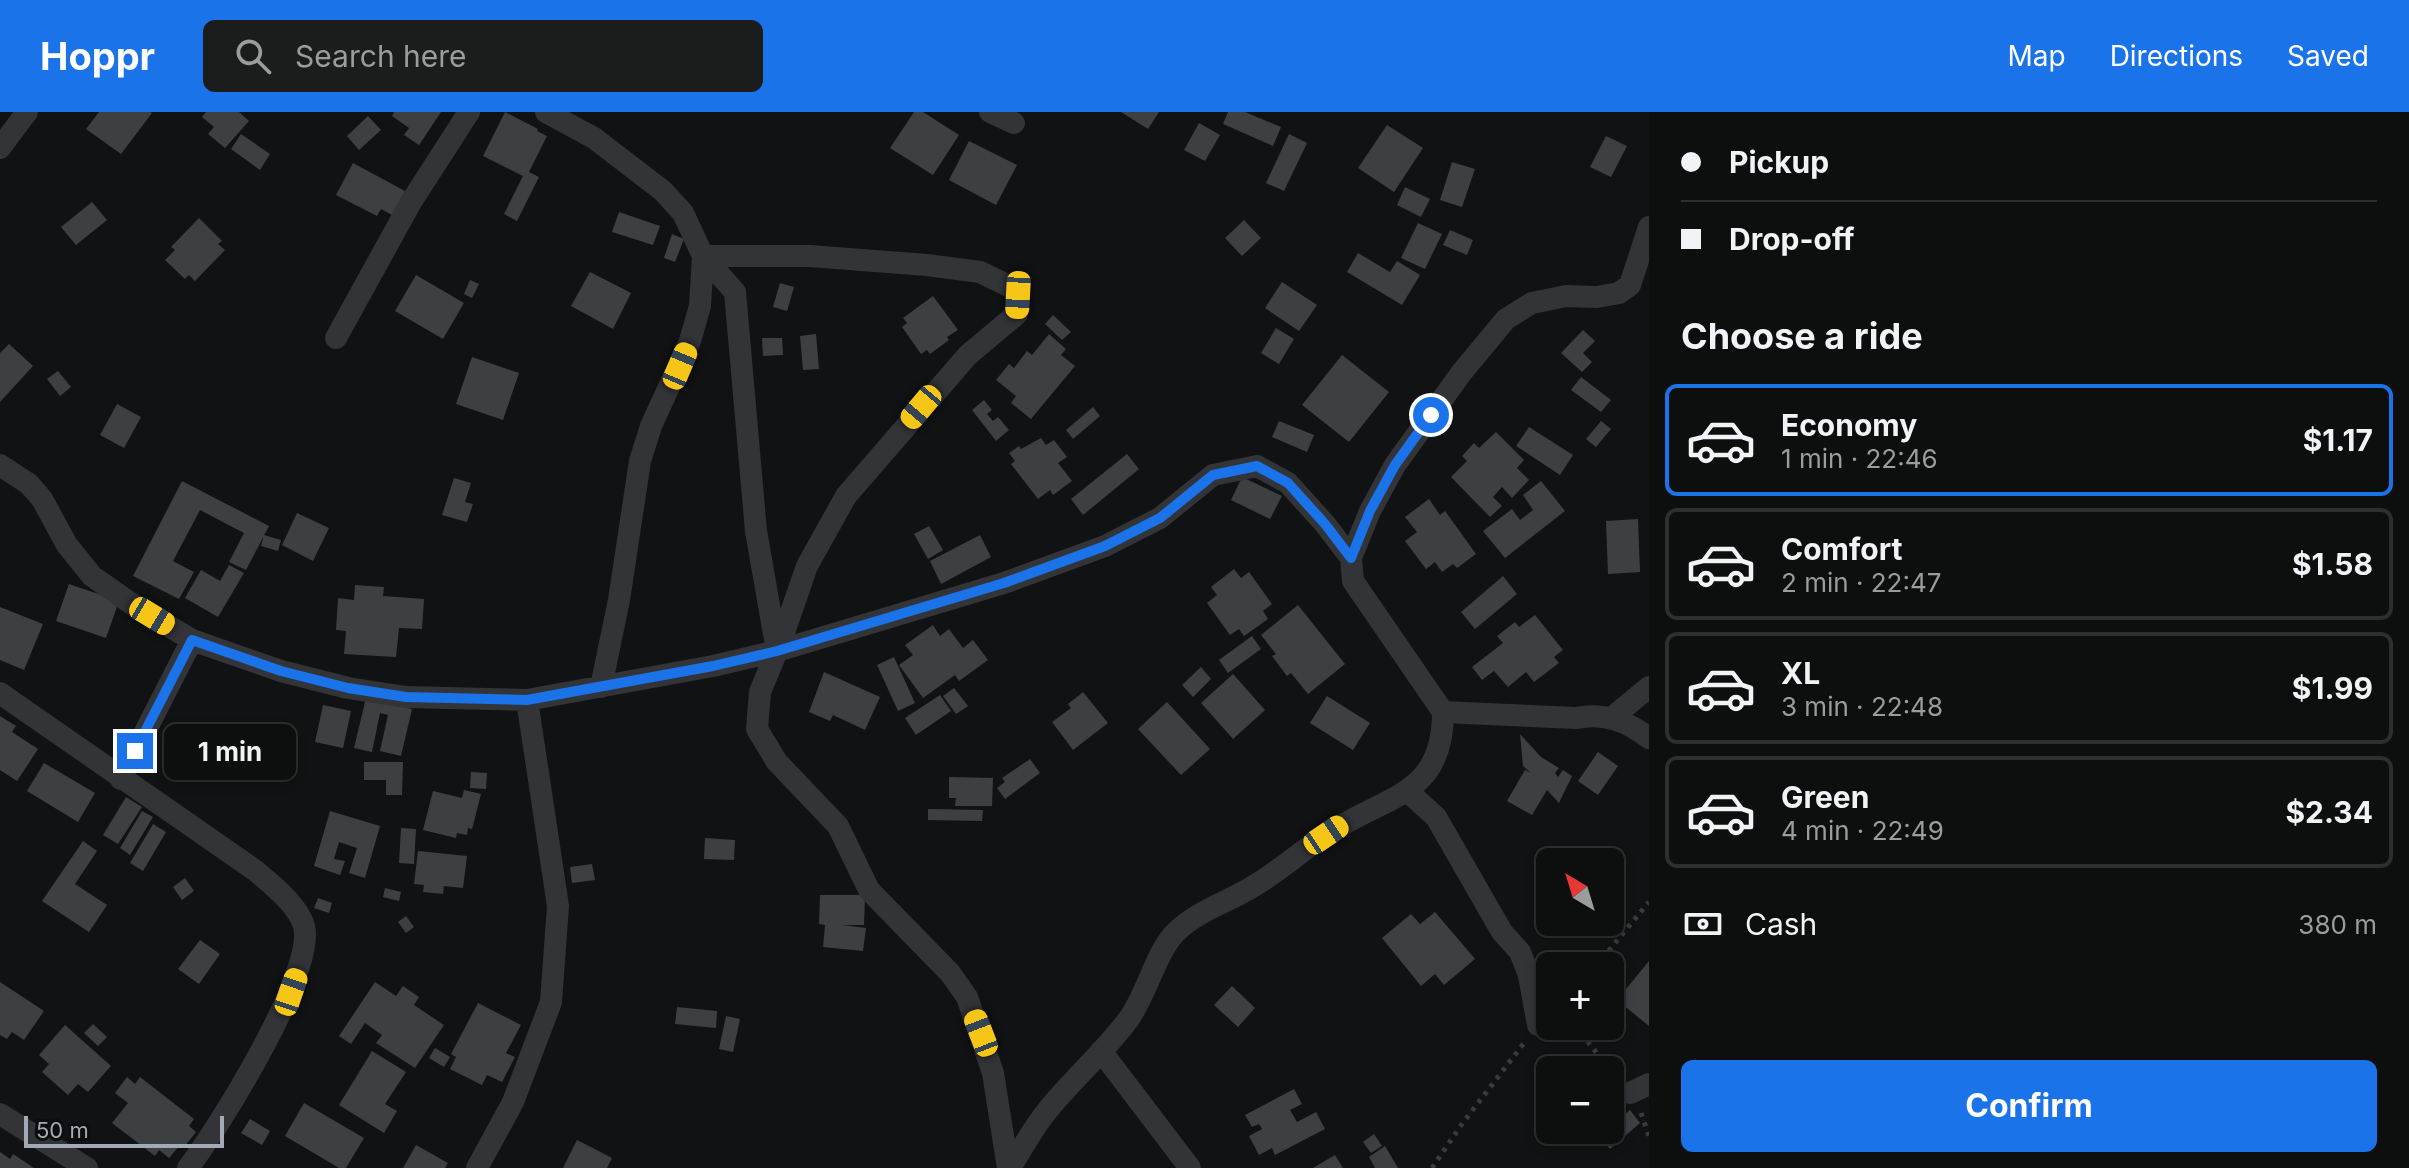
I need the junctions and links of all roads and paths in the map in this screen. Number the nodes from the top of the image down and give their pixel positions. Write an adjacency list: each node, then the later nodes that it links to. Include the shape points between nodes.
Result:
1 (27, 112): 6 (street)
2 (469, 112): 9 (street, via 411,202)
3 (546, 112): 8 (street, via 594,138 663,191 683,213)
4 (990, 112): 5 (street)
5 (1014, 123)
6 (0, 148)
7 (1649, 227): 11 (street, via 1630,285 1619,293 1532,303 1506,319 1395,465)
8 (703, 256): 13 (street, via 735,292 756,531); 13 (street, via 810,256 927,265 980,272 1018,295 1017,314 968,355 846,496 807,566); 14 (street, via 700,306 690,341 640,461)
9 (336, 338)
10 (0, 465): 12 (street, via 42,499 67,545 92,576)
11 (1351, 558): 13 (street, via 1288,483 1257,466 1213,475 1160,518 1105,546 1004,583); 18 (street, via 1353,581)
12 (192, 640): 17 (street, via 348,688 406,697); 21 (street)
13 (777, 651): 14 (street); 32 (street, via 760,692 757,729 777,762 838,826 869,890 967,997 993,1073)
14 (601, 687): 17 (street)
15 (1649, 687): 19 (street)
16 (0, 693): 21 (street)
17 (527, 700): 31 (street, via 558,906 551,1002 513,1102)
18 (1443, 712): 19 (street); 22 (street, via 1443,737 1429,769)
19 (1613, 717): 20 (street)
20 (1649, 738)
21 (121, 779): 30 (street, via 256,871 287,898 304,927 303,958 291,992)
22 (1407, 791): 25 (street, via 1436,817 1502,932 1520,952); 27 (street, via 1339,826 1253,887 1187,923 1172,936 1129,1018)
23 (1649, 902): 24 (path)
24 (1608, 952)
25 (1536, 1014)
26 (1536, 1028): 34 (path)
27 (1101, 1051): 32 (street, via 1045,1113); 33 (street)
28 (0, 1114): 29 (street)
29 (87, 1168)
30 (188, 1168)
31 (477, 1168)
32 (1009, 1168)
33 (1190, 1168)
34 (1432, 1168)

